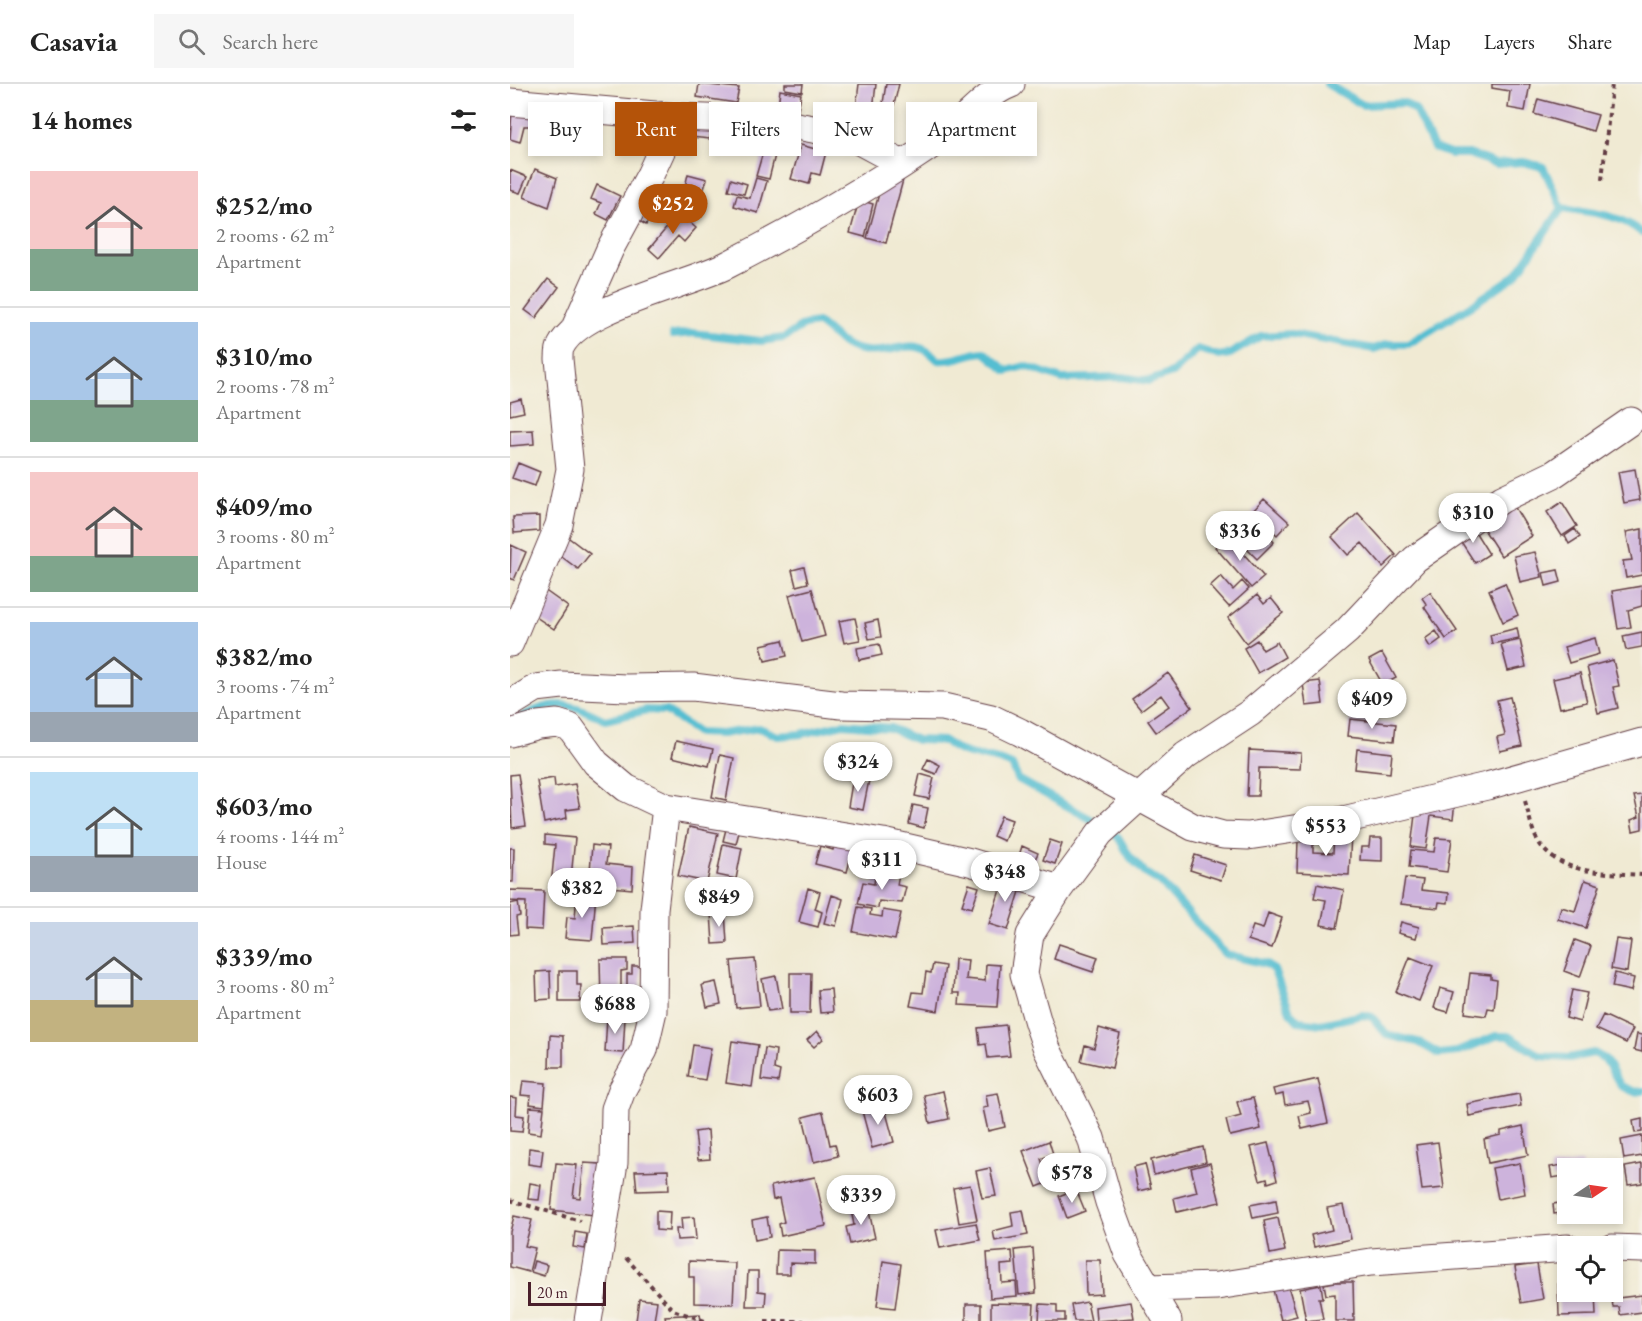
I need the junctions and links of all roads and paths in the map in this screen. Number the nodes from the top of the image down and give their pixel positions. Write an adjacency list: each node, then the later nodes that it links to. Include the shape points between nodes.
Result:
1 (1011, 84): 7 (street, via 985,99 945,137)
2 (1612, 84): 8 (path)
3 (510, 102): 4 (street)
4 (615, 111)
5 (697, 118): 7 (street, via 765,120 850,136)
6 (659, 156): 9 (street, via 610,249)
7 (902, 164): 9 (street, via 729,264 609,310)
8 (1602, 180)
9 (574, 330): 11 (street, via 560,347 558,359 570,469 558,525)
10 (1631, 421): 16 (street, via 1554,474 1502,499 1415,559 1347,631 1250,714 1186,755)
11 (510, 643)
12 (510, 704): 16 (street, via 536,688 562,685 693,687 841,705 943,707 991,718)
13 (510, 733): 17 (street, via 556,723 570,727 596,763 626,788)
14 (1642, 742): 15 (street)
15 (1518, 777): 16 (street, via 1326,824 1248,836 1223,836 1193,827); 18 (path, via 1535,835 1563,865)
16 (1141, 799): 19 (street, via 1100,833)
17 (666, 807): 19 (street, via 883,842 970,862); 21 (street, via 654,909 653,1011 644,1050 615,1109 614,1163)
18 (1642, 875)
19 (1059, 889): 25 (street, via 1029,935 1024,974 1047,1049 1091,1138 1108,1202 1128,1254)
20 (510, 1200): 21 (path)
21 (604, 1229): 26 (street); 27 (path, via 673,1310)
22 (1623, 1248): 24 (street)
23 (1557, 1249): 25 (street, via 1371,1262 1217,1286)
24 (1642, 1249)
25 (1148, 1288): 30 (street)
26 (588, 1321)
27 (705, 1321)
28 (765, 1321): 29 (path)
29 (804, 1321)
30 (1168, 1321)

